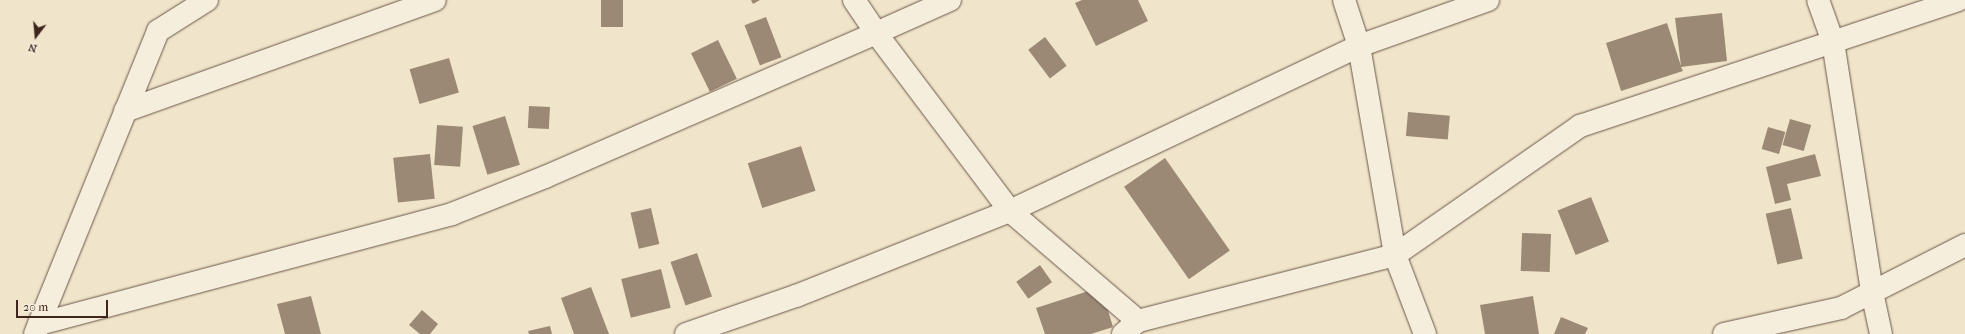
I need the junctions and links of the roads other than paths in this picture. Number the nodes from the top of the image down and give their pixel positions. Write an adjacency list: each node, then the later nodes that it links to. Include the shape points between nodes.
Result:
1 (207, 0): 12 (street, via 158,31)
2 (435, 0): 12 (street)
3 (854, 0): 9 (street)
4 (950, 0): 9 (street)
5 (1344, 0): 11 (street)
6 (1488, 0): 11 (street)
7 (1818, 0): 10 (street)
8 (1958, 0): 10 (street)
9 (876, 33): 13 (street); 18 (street, via 545,177 452,214)
10 (1833, 42): 15 (street, via 1580,126); 16 (street)
11 (1359, 46): 13 (street); 15 (street)
12 (125, 110): 18 (street)
13 (1010, 211): 17 (street); 19 (street, via 796,296)
14 (1965, 245): 16 (street)
15 (1395, 255): 17 (street); 20 (street)
16 (1872, 292): 21 (street, via 1841,308); 22 (street)
17 (1130, 328)
18 (37, 329)
19 (686, 334)
20 (1425, 334)
21 (1724, 334)
22 (1881, 334)

